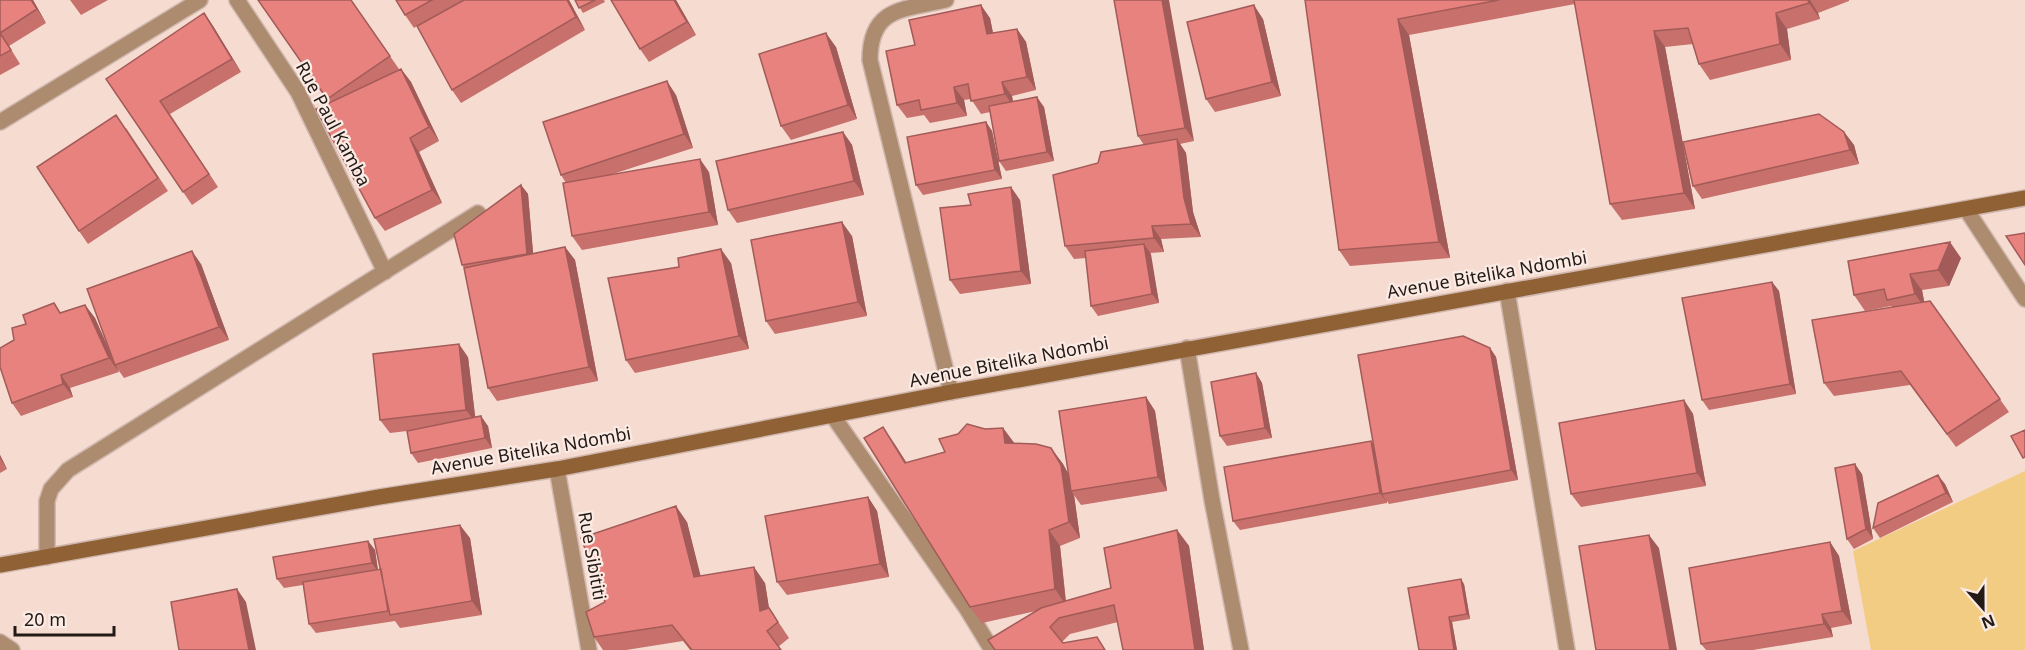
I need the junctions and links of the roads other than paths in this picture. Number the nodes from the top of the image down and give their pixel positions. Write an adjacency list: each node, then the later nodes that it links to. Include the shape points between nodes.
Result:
1 (200, 0): 4 (street)
2 (237, 0): 8 (street, Rue Paul Kamba, via 297,92)
3 (946, 0): 12 (street, via 897,12 876,25 870,42 870,60)
4 (0, 122)
5 (2025, 198): 6 (street, Avenue Bitelika Ndombi)
6 (1965, 209): 9 (street, Avenue Bitelika Ndombi); 10 (street)
7 (478, 213): 8 (street)
8 (385, 272): 15 (street, via 68,470 51,489 47,501)
9 (1507, 291): 11 (street, Avenue Bitelika Ndombi); 22 (street)
10 (2025, 299)
11 (1187, 348): 12 (street, Avenue Bitelika Ndombi); 21 (street)
12 (951, 392): 13 (street, Avenue Bitelika Ndombi)
13 (833, 416): 14 (street, Avenue Bitelika Ndombi); 20 (street)
14 (556, 469): 15 (street, Avenue Bitelika Ndombi); 19 (street, Rue Sibititi)
15 (46, 557): 16 (street, Avenue Bitelika Ndombi)
16 (0, 566)
17 (0, 642): 18 (street)
18 (12, 650)
19 (589, 650)
20 (992, 650)
21 (1241, 650)
22 (1567, 650)

